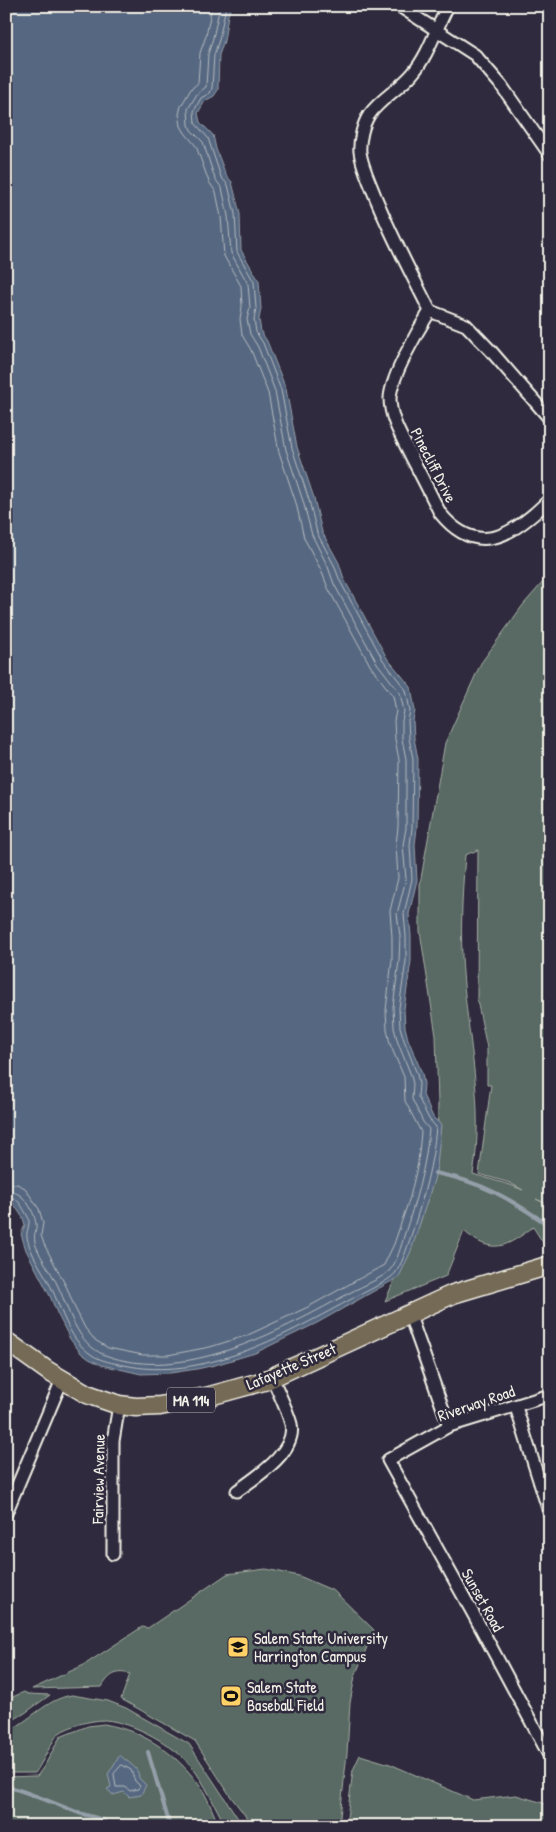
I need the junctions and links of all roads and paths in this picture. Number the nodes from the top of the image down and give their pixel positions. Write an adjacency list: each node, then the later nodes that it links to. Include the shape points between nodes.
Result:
1 (399, 6): 3 (street)
2 (448, 6): 3 (street)
3 (436, 30): 4 (street, via 475,54); 5 (street, via 414,72 369,116 360,149 365,172 386,224)
4 (550, 155)
5 (430, 311): 6 (street, via 466,325); 7 (street, Pinecliff Drive, via 393,382 390,409 440,513 463,534 487,540 514,530)
6 (550, 419)
7 (550, 499)
8 (548, 1265): 9 (main road, Lafayette Street / MA 114, via 452,1294)
9 (409, 1313): 11 (main road, Lafayette Street / MA 114); 16 (street)
10 (6, 1340): 12 (main road, Lafayette Street / MA 114)
11 (272, 1377): 14 (main road, Lafayette Street / MA 114, via 183,1402 160,1406); 18 (street, via 291,1425 291,1437 271,1466)
12 (62, 1380): 14 (main road, Lafayette Street / MA 114); 19 (street)
13 (550, 1396): 15 (street, Riverway Road)
14 (118, 1405): 21 (street, Fairview Avenue, via 113,1441)
15 (516, 1406): 16 (street, Riverway Road); 20 (street)
16 (449, 1426): 17 (street, Riverway Road)
17 (389, 1460): 22 (street, Sunset Road, via 405,1495)
18 (237, 1491)
19 (6, 1513)
20 (550, 1515)
21 (113, 1554)
22 (550, 1757)

